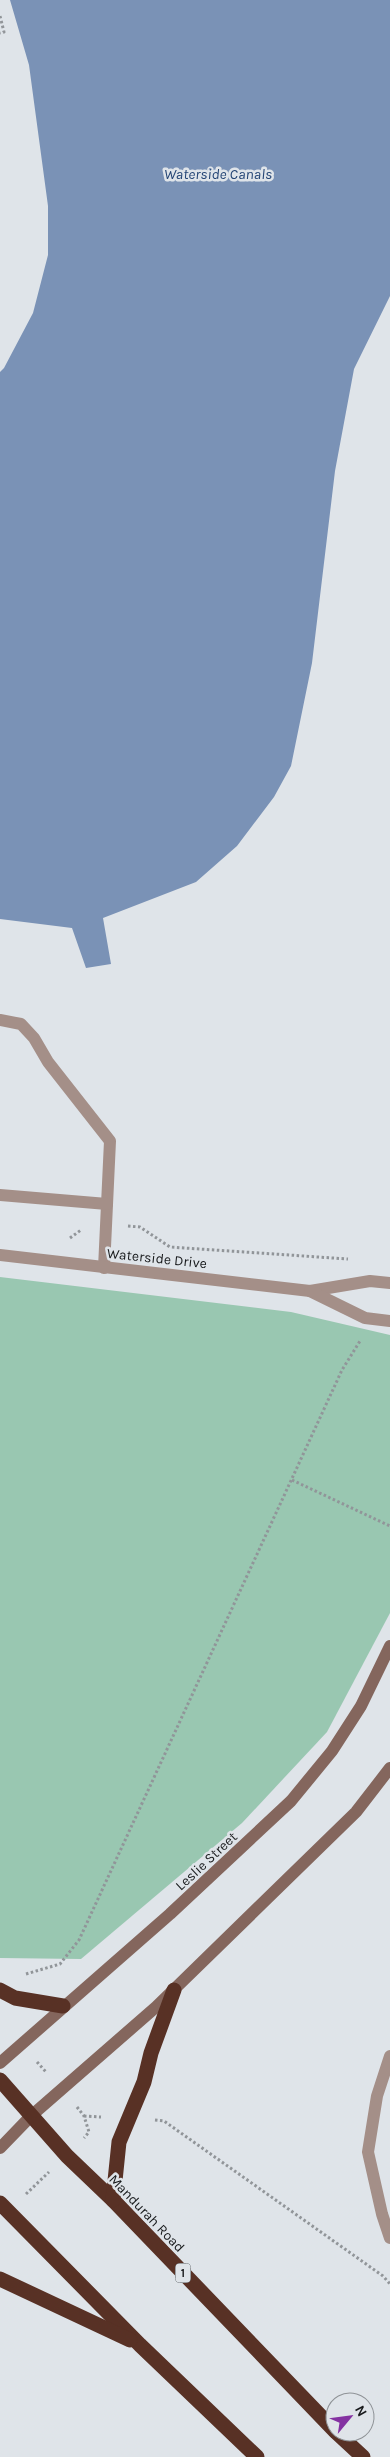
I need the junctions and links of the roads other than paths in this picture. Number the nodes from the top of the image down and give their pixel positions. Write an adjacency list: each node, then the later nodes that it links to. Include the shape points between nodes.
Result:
1 (0, 1020): 3 (street, via 21,1024 34,1038 48,1062 110,1141)
2 (0, 1195): 3 (street)
3 (107, 1204): 5 (street)
4 (0, 1255): 5 (street, Waterside Drive)
5 (104, 1268): 7 (street, Waterside Drive)
6 (390, 1283): 7 (street, Waterside Drive, via 370,1281)
7 (310, 1291): 8 (street, Waterside Drive, via 365,1318)
8 (390, 1321)
9 (390, 1646): 13 (street, Leslie Street, via 361,1706 332,1751 291,1801 170,1914)
10 (390, 1768): 12 (street, via 356,1812)
11 (0, 1990): 13 (highway, via 15,1998)
12 (174, 1990): 17 (street); 19 (highway, via 144,2082 119,2142)
13 (63, 2006): 15 (street, Leslie Street)
14 (390, 2056): 21 (street, via 377,2096 368,2152)
15 (0, 2063)
16 (0, 2080): 17 (highway, Mandurah Road / 1)
17 (31, 2116): 18 (street); 19 (highway, Mandurah Road / 1)
18 (0, 2148)
19 (113, 2200): 24 (highway, Mandurah Road / 1)
20 (0, 2203): 23 (highway)
21 (390, 2238)
22 (0, 2279): 23 (highway)
23 (140, 2345): 26 (highway)
24 (325, 2421)
25 (347, 2442): 27 (highway, Mandurah Road / 1)
26 (257, 2457)
27 (363, 2457)

